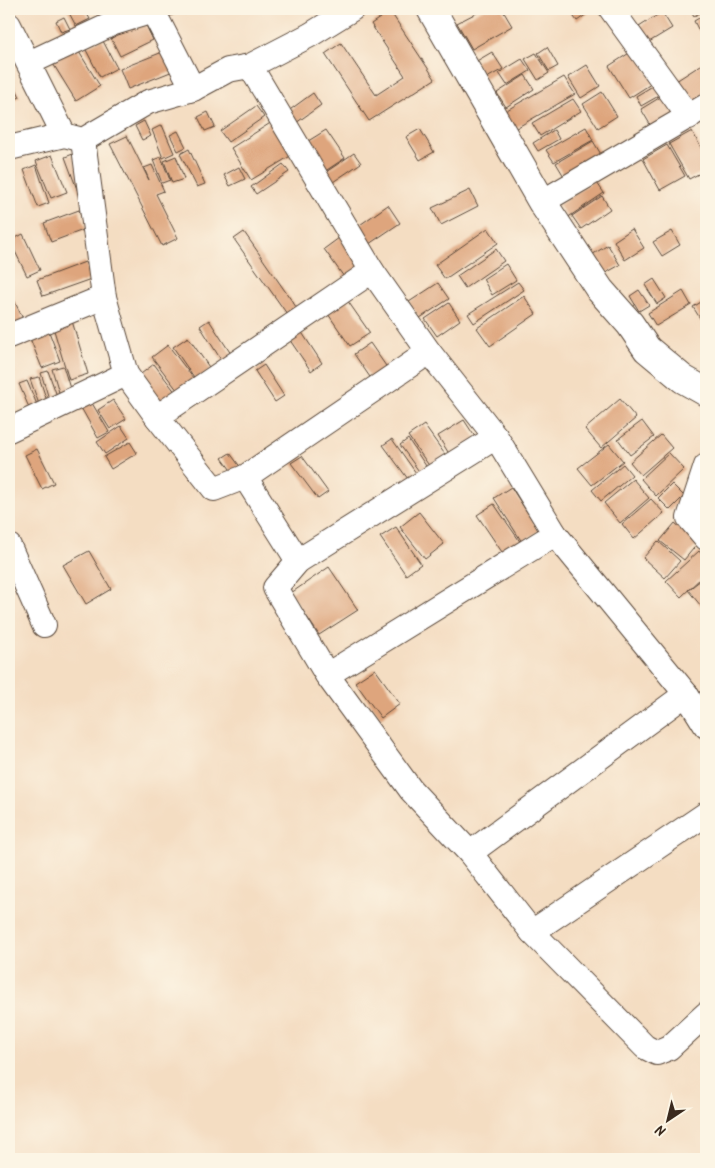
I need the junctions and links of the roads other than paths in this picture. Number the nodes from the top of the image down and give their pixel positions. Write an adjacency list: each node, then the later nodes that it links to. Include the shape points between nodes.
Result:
1 (352, 9): 6 (street)
2 (431, 9): 11 (main road)
3 (611, 9): 8 (street)
4 (9, 25): 5 (street)
5 (29, 62): 7 (street, via 114,23 153,11); 9 (street)
6 (250, 66): 7 (street, via 228,70); 12 (street)
7 (193, 89): 9 (street, via 148,102)
8 (698, 111): 11 (street)
9 (74, 137): 10 (street); 13 (street)
10 (9, 148)
11 (542, 202): 17 (main road, via 600,290 647,349 683,379)
12 (372, 271): 15 (street); 18 (street)
13 (104, 297): 14 (street); 16 (street)
14 (9, 336)
15 (430, 352): 20 (street); 22 (street)
16 (126, 374): 18 (street); 19 (street)
17 (706, 392)
18 (157, 417): 22 (street, via 214,489)
19 (9, 430)
20 (496, 437): 23 (street); 26 (street)
21 (706, 466): 24 (street, via 689,518)
22 (245, 477): 26 (street)
23 (555, 534): 28 (street); 29 (street)
24 (706, 538)
25 (9, 546): 27 (street)
26 (298, 561): 28 (street, via 275,588)
27 (44, 625)
28 (327, 675): 32 (street, via 412,790)
29 (686, 694): 30 (street); 32 (street)
30 (706, 726)
31 (706, 814): 33 (street)
32 (470, 853): 33 (street)
33 (532, 932): 34 (street, via 645,1047 657,1053 669,1048)
34 (706, 1014)

